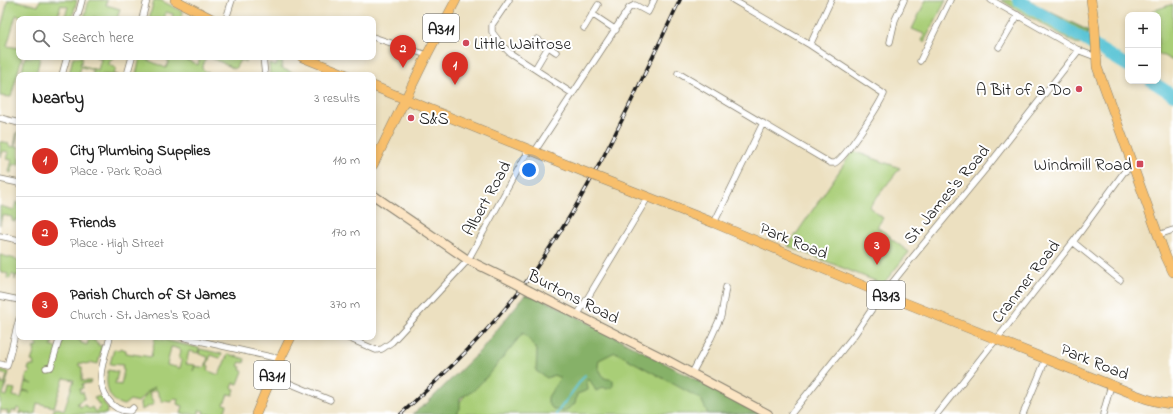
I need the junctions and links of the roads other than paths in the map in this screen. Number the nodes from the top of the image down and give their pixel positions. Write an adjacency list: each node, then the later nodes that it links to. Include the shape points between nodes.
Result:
1 (82, 0): 17 (street)
2 (147, 0): 18 (street)
3 (175, 0): 19 (main road)
4 (232, 0): 20 (street)
5 (456, 0): 33 (main road, A311)
6 (509, 0): 25 (street, via 492,25 492,32)
7 (654, 0): 22 (street, Albert Road, via 648,12 635,5 629,8)
8 (733, 0): 27 (street)
9 (831, 0): 27 (street)
10 (904, 0): 26 (street, via 895,20)
11 (950, 0): 39 (street)
12 (991, 0): 16 (street)
13 (1091, 0): 34 (main road)
14 (598, 5): 15 (street)
15 (592, 14): 21 (street); 22 (street)
16 (1018, 15): 28 (street); 31 (street)
17 (78, 16)
18 (143, 16)
19 (206, 16)
20 (227, 16)
21 (584, 28)
22 (616, 30): 47 (street, Albert Road)
23 (376, 38): 33 (street)
24 (536, 39): 29 (street)
25 (498, 40)
26 (890, 42)
27 (810, 45): 51 (street, via 884,94 880,102 863,129 835,163 830,163)
28 (999, 46)
29 (548, 47): 32 (street); 40 (street)
30 (506, 49): 40 (street)
31 (1079, 50): 34 (street, via 1091,56); 69 (street, St. James's Road)
32 (556, 52)
33 (427, 55): 48 (main road, A311)
34 (1096, 55): 54 (main road, via 1097,67)
35 (66, 60): 41 (street)
36 (131, 60): 42 (street)
37 (263, 60): 43 (street)
38 (309, 60): 44 (main road)
39 (920, 61)
40 (536, 69): 47 (street)
41 (63, 72)
42 (128, 72)
43 (265, 72)
44 (339, 72)
45 (678, 73): 51 (street)
46 (376, 87): 48 (main road, A313)
47 (573, 94): 52 (street, Albert Road)
48 (406, 99): 52 (main road, Park Road / A313); 53 (main road, A311)
49 (0, 118): 50 (street)
50 (16, 121)
51 (763, 123): 59 (street)
52 (532, 150): 58 (main road, Park Road / A313, bridge); 65 (street, Albert Road)
53 (376, 159)
54 (1133, 166): 61 (main road); 64 (street, Cranmer Road, via 1124,172)
55 (0, 178): 56 (street)
56 (16, 182)
57 (376, 197): 65 (street, Burtons Road)
58 (648, 198): 59 (main road, Park Road / A313); 72 (street)
59 (714, 223): 69 (main road, Park Road / A313)
60 (1173, 230): 61 (street)
61 (1158, 235): 66 (main road)
62 (0, 236): 63 (street)
63 (16, 239)
64 (1073, 242): 67 (street); 74 (street, Cranmer Road)
65 (468, 260): 72 (street, Burtons Road, bridge); 79 (street, Albert Road, via 392,342 382,349 376,350)
66 (1173, 272)
67 (1120, 280)
68 (726, 287): 84 (street, via 721,316)
69 (883, 294): 74 (main road, Park Road / A313); 92 (street, St. James's Road, via 855,334)
70 (0, 296): 71 (street)
71 (16, 299)
72 (578, 314): 84 (street, Burtons Road)
73 (16, 331): 82 (street, via 7,366)
74 (997, 339): 80 (main road, Park Road / A313); 93 (street, Cranmer Road)
75 (59, 340): 83 (street, via 52,367)
76 (109, 340): 89 (street, via 101,374 104,393 116,408 125,412)
77 (195, 340): 81 (street)
78 (290, 340): 81 (main road, A311)
79 (353, 340)
80 (1046, 358): 86 (main road, Park Road / A313); 94 (street)
81 (280, 359): 85 (main road, A311)
82 (0, 364)
83 (46, 368)
84 (692, 374): 91 (street, Burtons Road)
85 (272, 376): 87 (street); 90 (main road, A311)
86 (1111, 385): 88 (main road, Park Road / A313, via 1141,397); 95 (street)
87 (330, 400)
88 (1173, 404)
89 (133, 408)
90 (256, 414)
91 (768, 414)
92 (791, 414)
93 (938, 414)
94 (1023, 414)
95 (1103, 414)

